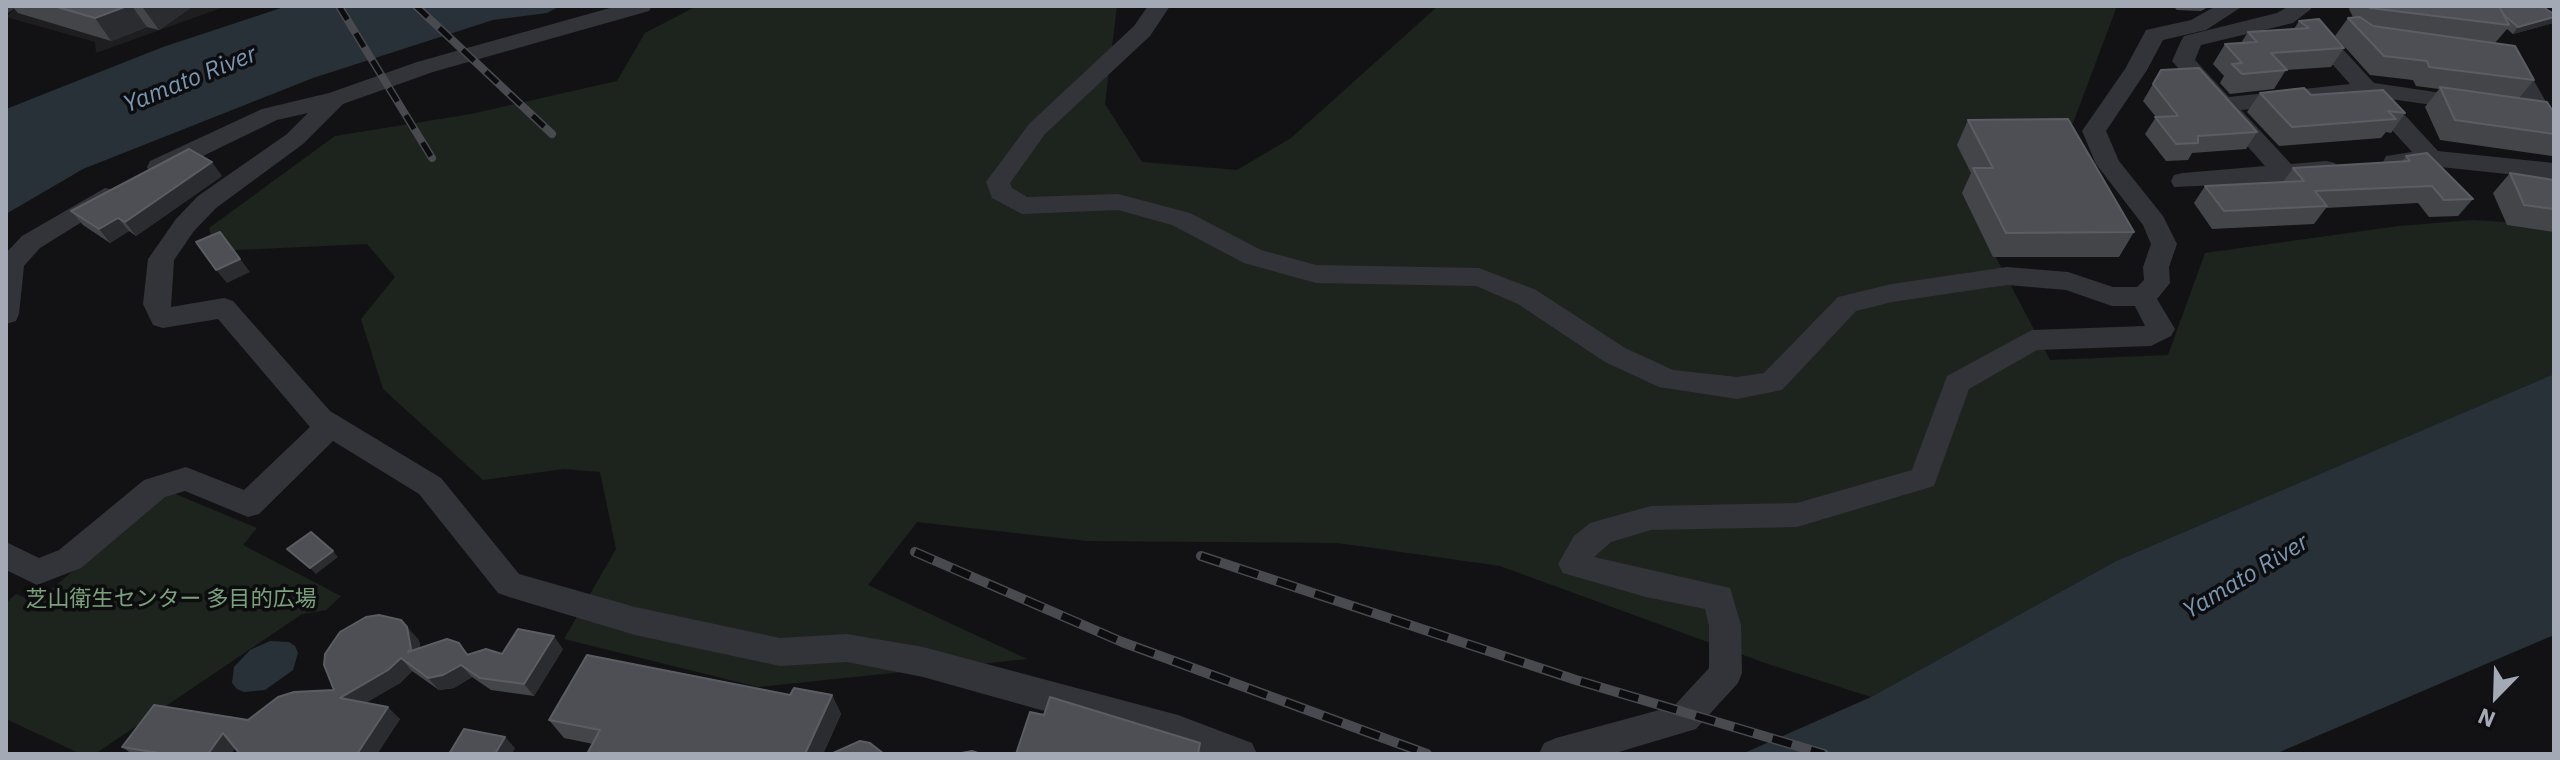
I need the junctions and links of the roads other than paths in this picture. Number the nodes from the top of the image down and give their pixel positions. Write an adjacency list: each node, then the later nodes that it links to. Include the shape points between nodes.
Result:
1 (641, 6): 8 (street, via 425,67)
2 (1159, 6): 18 (street, via 1142,31 1037,129 998,182 1001,192 1022,206 1118,202 1181,219 1253,257 1316,274 1479,277 1527,297 1615,355 1669,380 1737,388 1772,383 1847,304 1892,293 2007,276 2068,281 2112,296)
3 (2232, 6): 18 (street, via 2198,25 2154,35 2094,131 2108,164 2154,222 2164,244 2157,283)
4 (2300, 6): 9 (street, via 2285,18 2192,41 2183,61)
5 (2320, 38): 7 (street)
6 (2480, 52): 10 (street, via 2510,56)
7 (2368, 89): 9 (street); 10 (street); 12 (street)
8 (335, 99): 19 (street, via 270,114 68,216 11,264); 20 (street, via 295,139 207,202 185,225 161,259 156,304 163,318 224,308 320,419)
9 (2223, 105): 16 (street)
10 (2541, 113): 11 (street)
11 (2554, 137)
12 (2431, 158): 13 (street); 15 (street)
13 (2373, 164)
14 (2344, 167): 16 (street)
15 (2554, 171)
16 (2286, 174): 17 (street)
17 (2183, 181)
18 (2143, 297): 23 (street, via 2161,329 2151,336 2032,340 1957,383 1924,478 1797,515 1651,518 1601,532 1574,564 1719,598 1726,673 1684,718)
19 (6, 314)
20 (331, 425): 21 (street, via 248,505 186,479 155,488 70,559 37,572); 22 (street, via 430,486 509,584 635,621 780,652 847,648 923,662 1178,731)
21 (6, 555)
22 (1240, 754)
23 (1556, 754)

